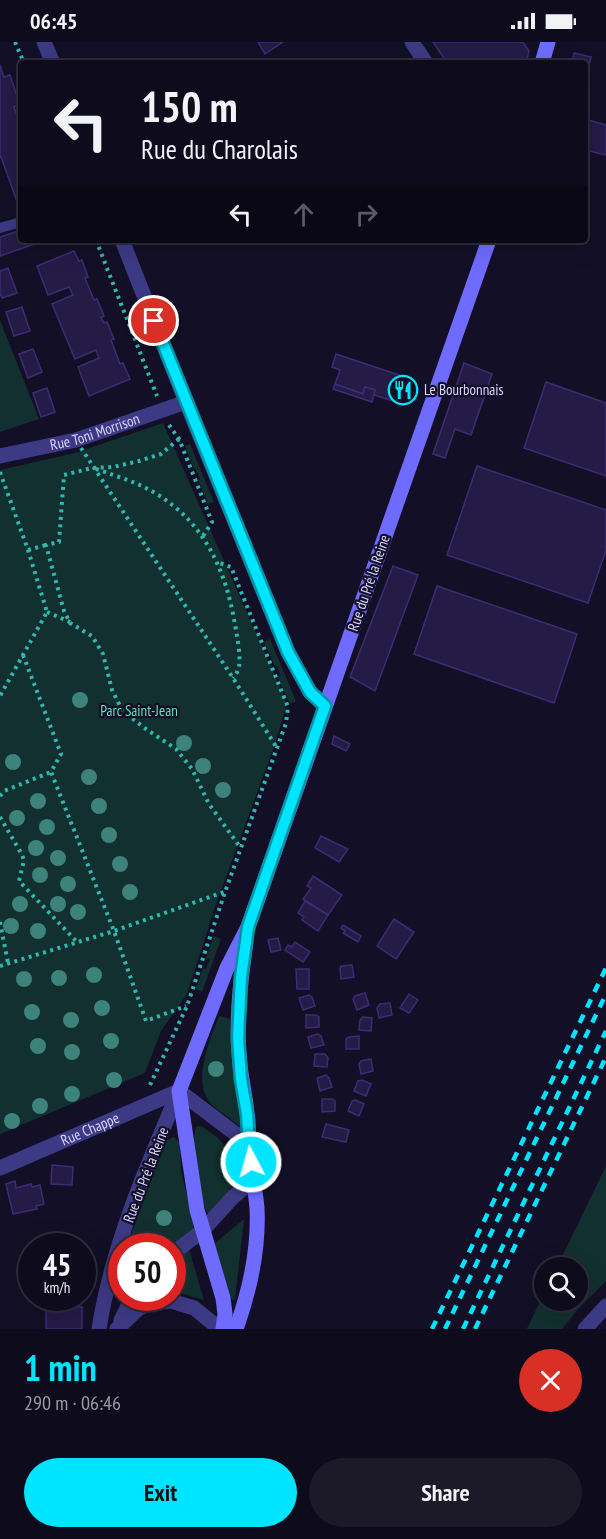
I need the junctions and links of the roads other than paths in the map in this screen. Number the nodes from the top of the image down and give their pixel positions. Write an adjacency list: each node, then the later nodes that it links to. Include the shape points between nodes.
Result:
1 (45, 42): 4 (street)
2 (412, 42): 5 (street)
3 (548, 42): 6 (main road)
4 (52, 60)
5 (424, 60)
6 (543, 60)
7 (18, 223): 8 (lane)
8 (0, 228)
9 (123, 243): 11 (street)
10 (488, 243): 13 (main road, Rue du Pré la Reine)
11 (186, 402): 12 (street, Rue Toni Morrison, via 76,440); 13 (street, via 288,652 310,692)
12 (0, 456)
13 (325, 706): 14 (main road, Rue du Pré la Reine)
14 (248, 927): 15 (main road, Rue du Pré la Reine, via 227,968); 16 (main road, Rue du Pré la Reine, via 238,1038)
15 (179, 1091): 16 (street); 17 (street, Rue Chappe); 19 (main road, Rue du Pré la Reine); 23 (street, Rue du Pré la Reine, via 149,1161 111,1269)
16 (249, 1144): 18 (main road, Rue du Pré la Reine)
17 (0, 1168)
18 (254, 1179): 19 (street); 26 (main road, Rue du Pré la Reine, via 255,1261)
19 (202, 1231): 20 (street); 25 (main road, Rue du Pré la Reine, via 223,1298)
20 (186, 1243)
21 (606, 1306): 27 (street)
22 (126, 1311): 24 (street)
23 (99, 1329)
24 (118, 1329): 25 (street, via 139,1308 171,1301 194,1308)
25 (222, 1329)
26 (236, 1329)
27 (585, 1329)

